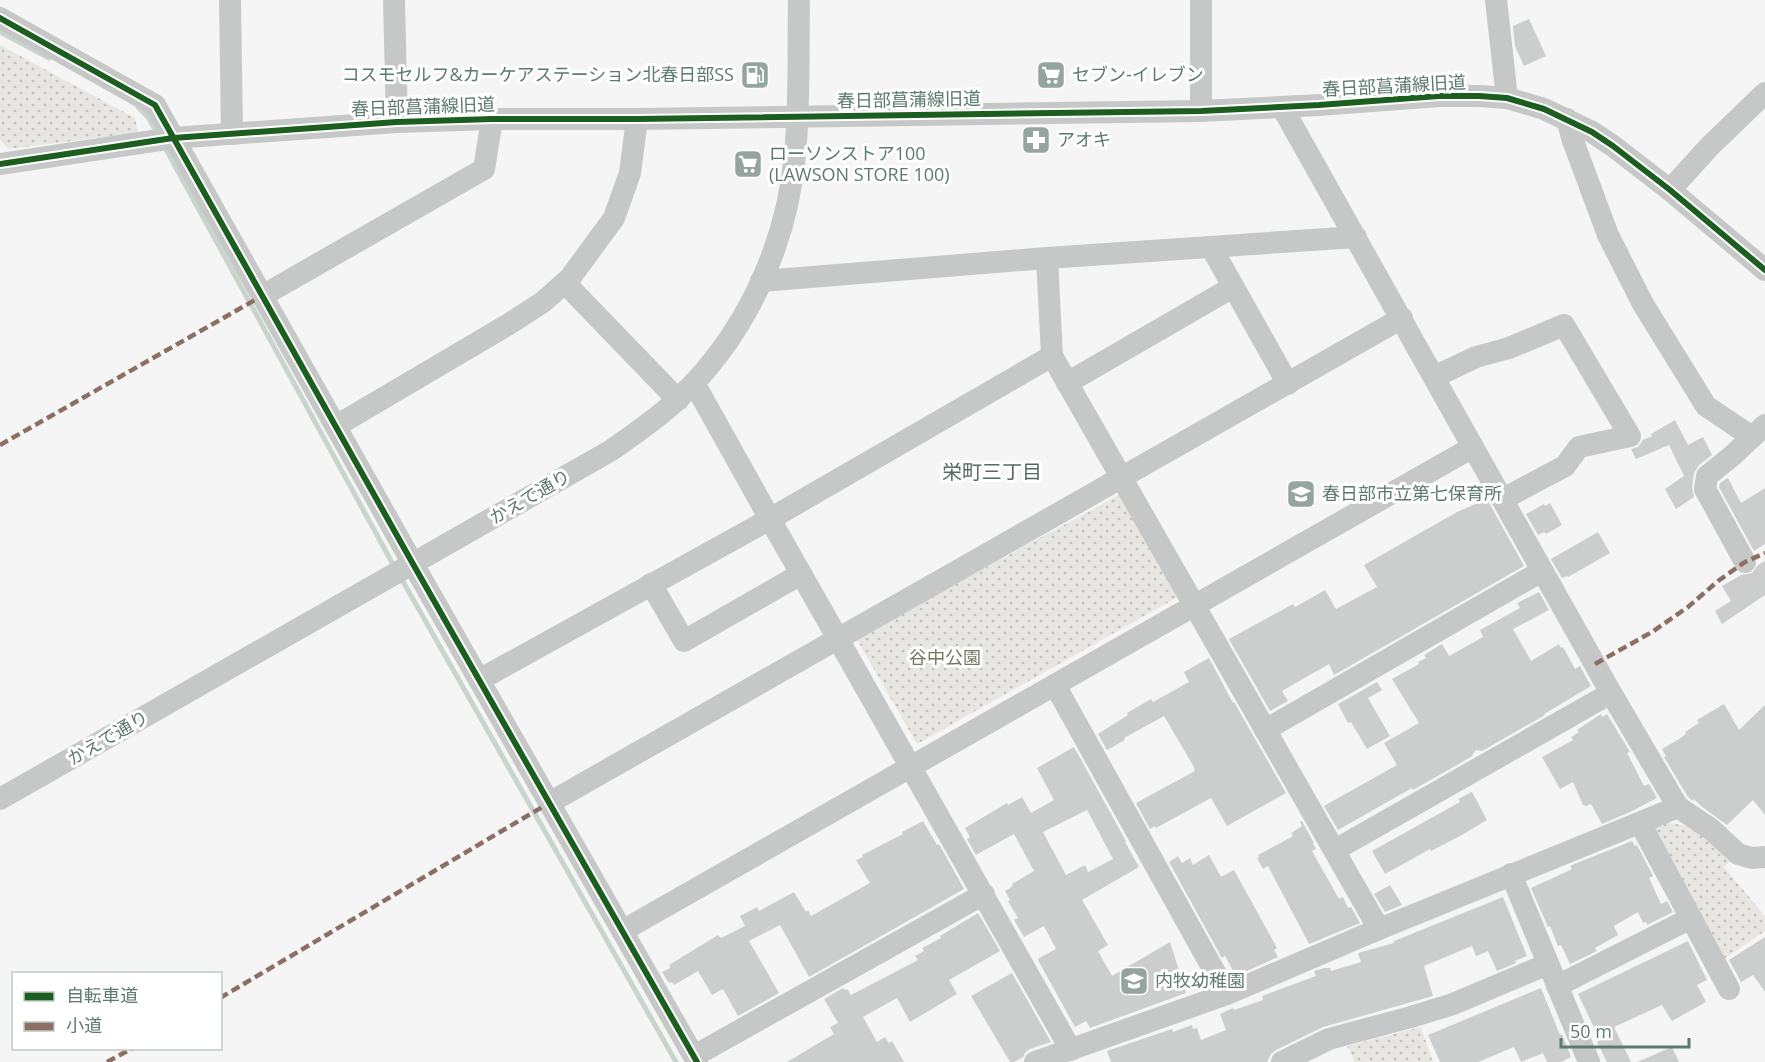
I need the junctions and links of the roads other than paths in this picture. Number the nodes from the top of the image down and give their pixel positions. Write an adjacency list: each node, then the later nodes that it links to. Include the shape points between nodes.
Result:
1 (230, 0): 16 (street)
2 (394, 0): 15 (street)
3 (799, 0): 11 (street, かえで通り)
4 (1201, 0): 10 (street)
5 (1496, 0): 8 (street)
6 (0, 18): 17 (street, via 155,105)
7 (1765, 93): 19 (street)
8 (1507, 98): 9 (street, 春日部菖蒲線旧道, via 1439,96); 14 (street, 春日部菖蒲線旧道)
9 (1282, 107): 10 (street, 春日部菖蒲線旧道); 20 (street)
10 (1201, 111): 11 (street, 春日部菖蒲線旧道)
11 (797, 116): 13 (street, 春日部菖蒲線旧道); 24 (street, かえで通り, via 790,190 782,225)
12 (492, 119): 13 (street, 春日部菖蒲線旧道); 15 (street, 春日部菖蒲線旧道); 27 (street, via 484,169)
13 (637, 119): 25 (street, via 630,173 614,218)
14 (1567, 119): 19 (street, 春日部菖蒲線旧道, via 1613,146); 36 (street, via 1608,235 1642,304 1706,406)
15 (397, 122): 16 (street, 春日部菖蒲線旧道)
16 (232, 134): 17 (street, 春日部菖蒲線旧道)
17 (173, 138): 18 (street, 春日部菖蒲線旧道); 27 (street)
18 (0, 164)
19 (1670, 190): 23 (street, 春日部菖蒲線旧道)
20 (1356, 237): 21 (street); 28 (street)
21 (1211, 247): 22 (street); 26 (street)
22 (1047, 258): 24 (street); 29 (street)
23 (1765, 270)
24 (761, 281): 31 (street, かえで通り, via 729,338)
25 (564, 283): 34 (street); 35 (street, via 509,324)
26 (1233, 287): 32 (street); 33 (street)
27 (262, 296): 35 (street)
28 (1402, 318): 30 (street); 33 (street)
29 (1052, 356): 32 (street); 40 (street)
30 (1434, 377): 37 (street); 39 (street, via 1564,325 1630,436 1579,447 1565,466)
31 (694, 383): 34 (street, かえで通り); 40 (street)
32 (1067, 383): 38 (street)
33 (1288, 384): 38 (street)
34 (678, 400): 42 (street, かえで通り, via 610,452)
35 (336, 426): 42 (street)
36 (1758, 431): 41 (street, via 1707,476 1705,489)
37 (1473, 447): 39 (street); 46 (street)
38 (1121, 479): 46 (street); 47 (street)
39 (1503, 500): 43 (street)
40 (770, 519): 44 (street); 45 (street)
41 (1744, 562)
42 (413, 564): 48 (street); 53 (street, かえで通り)
43 (1542, 571): 50 (street); 51 (street)
44 (801, 574): 45 (street, via 684,641); 47 (street)
45 (651, 584): 48 (street)
46 (1194, 605): 49 (street); 51 (street)
47 (837, 638): 52 (street); 54 (street)
48 (479, 680): 54 (street)
49 (1054, 685): 52 (street); 67 (street)
50 (1611, 693): 55 (street); 57 (street)
51 (1265, 730): 57 (street)
52 (912, 766): 60 (street); 63 (street)
53 (0, 799)
54 (549, 803): 63 (street)
55 (1678, 807): 56 (street); 58 (street, via 1711,829 1738,854)
56 (1640, 824): 59 (street); 61 (street)
57 (1335, 850): 62 (street)
58 (1765, 857)
59 (1511, 874): 62 (street); 64 (street)
60 (984, 894): 68 (street); 69 (street)
61 (1691, 918): 65 (street); 66 (street)
62 (1379, 929): 67 (street)
63 (622, 931): 69 (street)
64 (1548, 964): 65 (street); 71 (street, via 1453,1004 1329,1039)
65 (1557, 986): 70 (street)
66 (1729, 989)
67 (1227, 994): 68 (street)
68 (1051, 1057)
69 (695, 1059)
70 (1586, 1061)
71 (1282, 1062)

